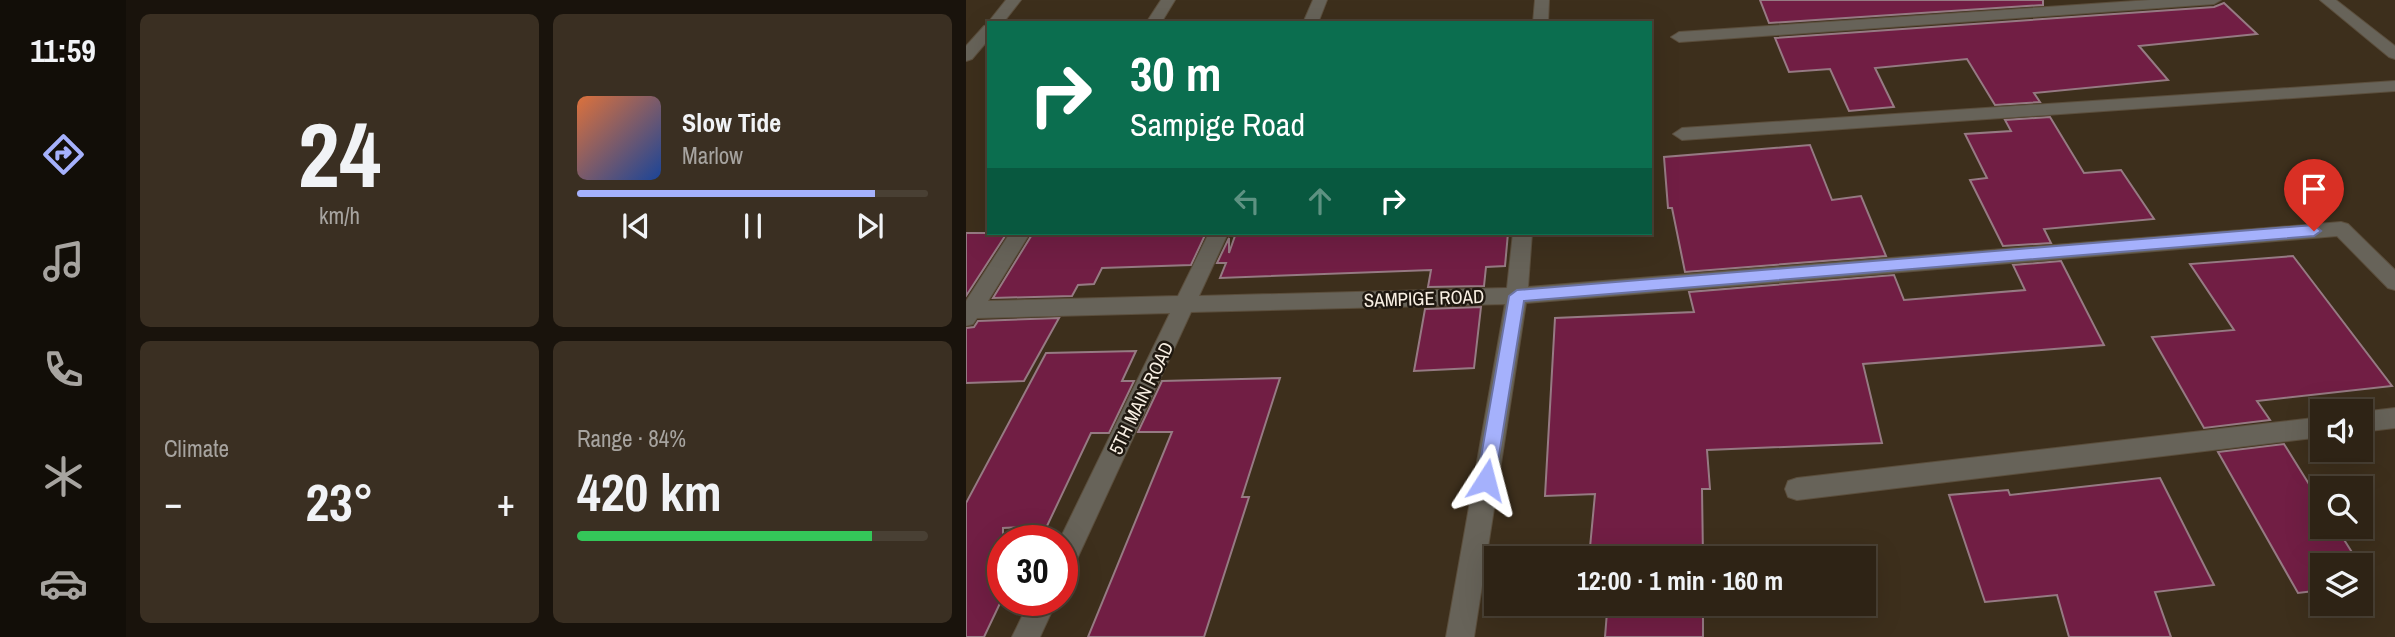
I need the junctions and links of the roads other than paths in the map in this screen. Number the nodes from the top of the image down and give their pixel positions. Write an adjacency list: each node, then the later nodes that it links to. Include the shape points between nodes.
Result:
1 (1014, 0): 7 (street)
2 (1168, 0): 8 (street)
3 (1320, 0): 9 (street)
4 (1542, 0): 10 (street)
5 (2214, 0): 12 (street)
6 (2328, 0): 13 (street)
7 (997, 21)
8 (1154, 21)
9 (1311, 21)
10 (1540, 21)
11 (987, 31): 14 (street)
12 (1679, 37)
13 (2395, 54)
14 (966, 55)
15 (2395, 86): 16 (street)
16 (1682, 134)
17 (1019, 235): 23 (street)
18 (1217, 235): 22 (street, 5TH MAIN ROAD)
19 (1522, 235): 21 (street)
20 (2395, 282): 21 (street, SAMPIGE ROAD, via 2341,229)
21 (1517, 296): 22 (street, SAMPIGE ROAD); 31 (street)
22 (1186, 305): 23 (street, SAMPIGE ROAD); 28 (street, 5TH MAIN ROAD)
23 (968, 313)
24 (2395, 418): 25 (street)
25 (2373, 421)
26 (2310, 428): 27 (street)
27 (1797, 489)
28 (1078, 529)
29 (1036, 616): 30 (street)
30 (1026, 637)
31 (1460, 637)

